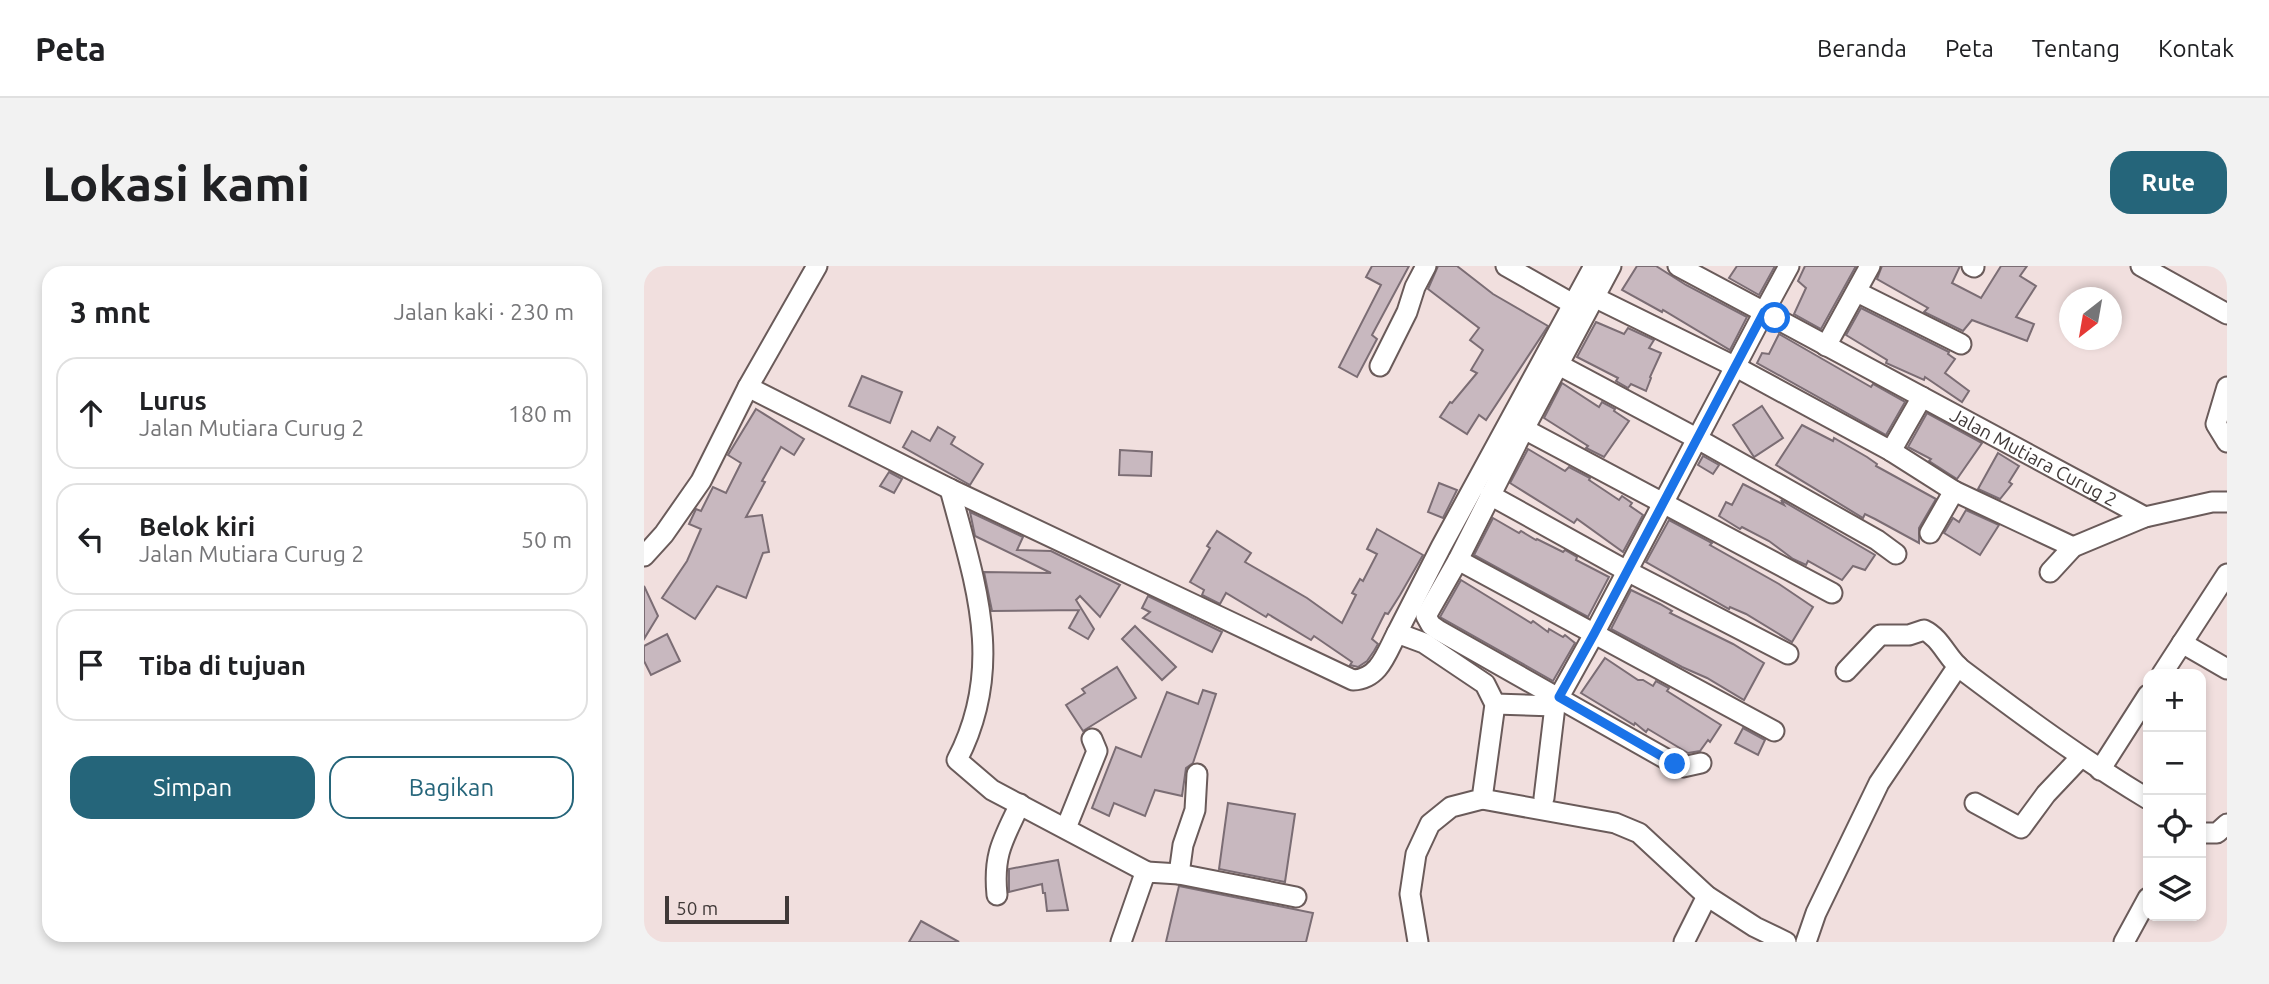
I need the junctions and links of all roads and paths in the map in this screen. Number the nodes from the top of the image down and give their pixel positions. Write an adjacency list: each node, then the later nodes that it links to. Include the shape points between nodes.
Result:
1 (817, 266): 21 (street)
2 (1426, 266): 19 (street)
3 (1506, 266): 13 (street)
4 (1594, 266): 13 (street)
5 (1611, 266): 12 (street)
6 (1678, 266): 10 (street, Jalan Mutiara Curug 2)
7 (1789, 266): 14 (street)
8 (1870, 266): 11 (street)
9 (2141, 266): 15 (street)
10 (1705, 273): 14 (street, Jalan Mutiara Curug 2)
11 (1857, 292): 16 (street); 17 (street)
12 (1596, 298): 18 (street); 20 (street)
13 (1573, 304): 43 (street)
14 (1764, 312): 17 (street, Jalan Mutiara Curug 2); 20 (street)
15 (2227, 314)
16 (1961, 344)
17 (1826, 346): 23 (street, Jalan Mutiara Curug 2)
18 (1559, 365): 24 (street); 25 (street)
19 (1380, 366)
20 (1736, 367): 25 (street); 27 (street)
21 (748, 387): 28 (street); 37 (street, via 701,481)
22 (2227, 387): 26 (street, via 2217,424)
23 (1922, 397): 27 (street); 33 (street, Jalan Mutiara Curug 2)
24 (1524, 429): 30 (street); 32 (street)
25 (1696, 438): 32 (street); 36 (street)
26 (2227, 442)
27 (1891, 451): 29 (street)
28 (950, 489): 43 (street, via 1353,680 1364,680 1377,670); 64 (street, via 984,638 977,714 957,760 992,790)
29 (1954, 491): 34 (street); 35 (street)
30 (1490, 495): 38 (street); 39 (street)
31 (2227, 502): 33 (street)
32 (1662, 504): 39 (street); 42 (street)
33 (2145, 517): 35 (street)
34 (1930, 533)
35 (2073, 547): 40 (street)
36 (1896, 554)
37 (644, 556)
38 (1458, 560): 44 (street); 51 (street, via 1430,607 1427,621)
39 (1627, 570): 44 (street); 46 (street)
40 (2050, 572)
41 (2227, 574): 45 (street)
42 (1832, 593)
43 (1397, 634): 53 (street, via 1424,642 1471,673 1485,684)
44 (1594, 634): 51 (street); 54 (street)
45 (2182, 643): 48 (street); 49 (street)
46 (1788, 654)
47 (1958, 666): 50 (street, via 1924,630 1881,635); 56 (street); 78 (street, via 1879,783)
48 (2165, 669)
49 (2227, 670)
50 (1846, 671)
51 (1557, 701): 53 (street); 57 (street, via 1675,764); 61 (street)
52 (2143, 703): 58 (street)
53 (1495, 704): 62 (street)
54 (1774, 731)
55 (1092, 740): 66 (street, via 1097,751)
56 (2081, 757): 58 (street); 63 (street, via 2021,828)
57 (1701, 763)
58 (2100, 770): 60 (street)
59 (1196, 774): 69 (street, via 1195,810)
60 (2143, 796)
61 (1544, 798)
62 (1482, 799): 71 (street, via 1615,823 1648,840); 75 (street, via 1451,807 1430,824 1416,854 1410,894)
63 (1975, 803)
64 (1020, 804): 66 (street); 70 (street, via 997,852)
65 (2227, 824): 67 (street, via 2217,833)
66 (1066, 828): 68 (street)
67 (2206, 833)
68 (1147, 872): 69 (street); 74 (street)
69 (1179, 874): 72 (street)
70 (997, 895)
71 (1707, 896): 76 (street); 77 (street)
72 (1296, 897)
73 (2143, 907): 79 (street)
74 (1121, 942)
75 (1418, 942)
76 (1684, 942)
77 (1786, 942)
78 (1806, 942)
79 (2124, 942)

